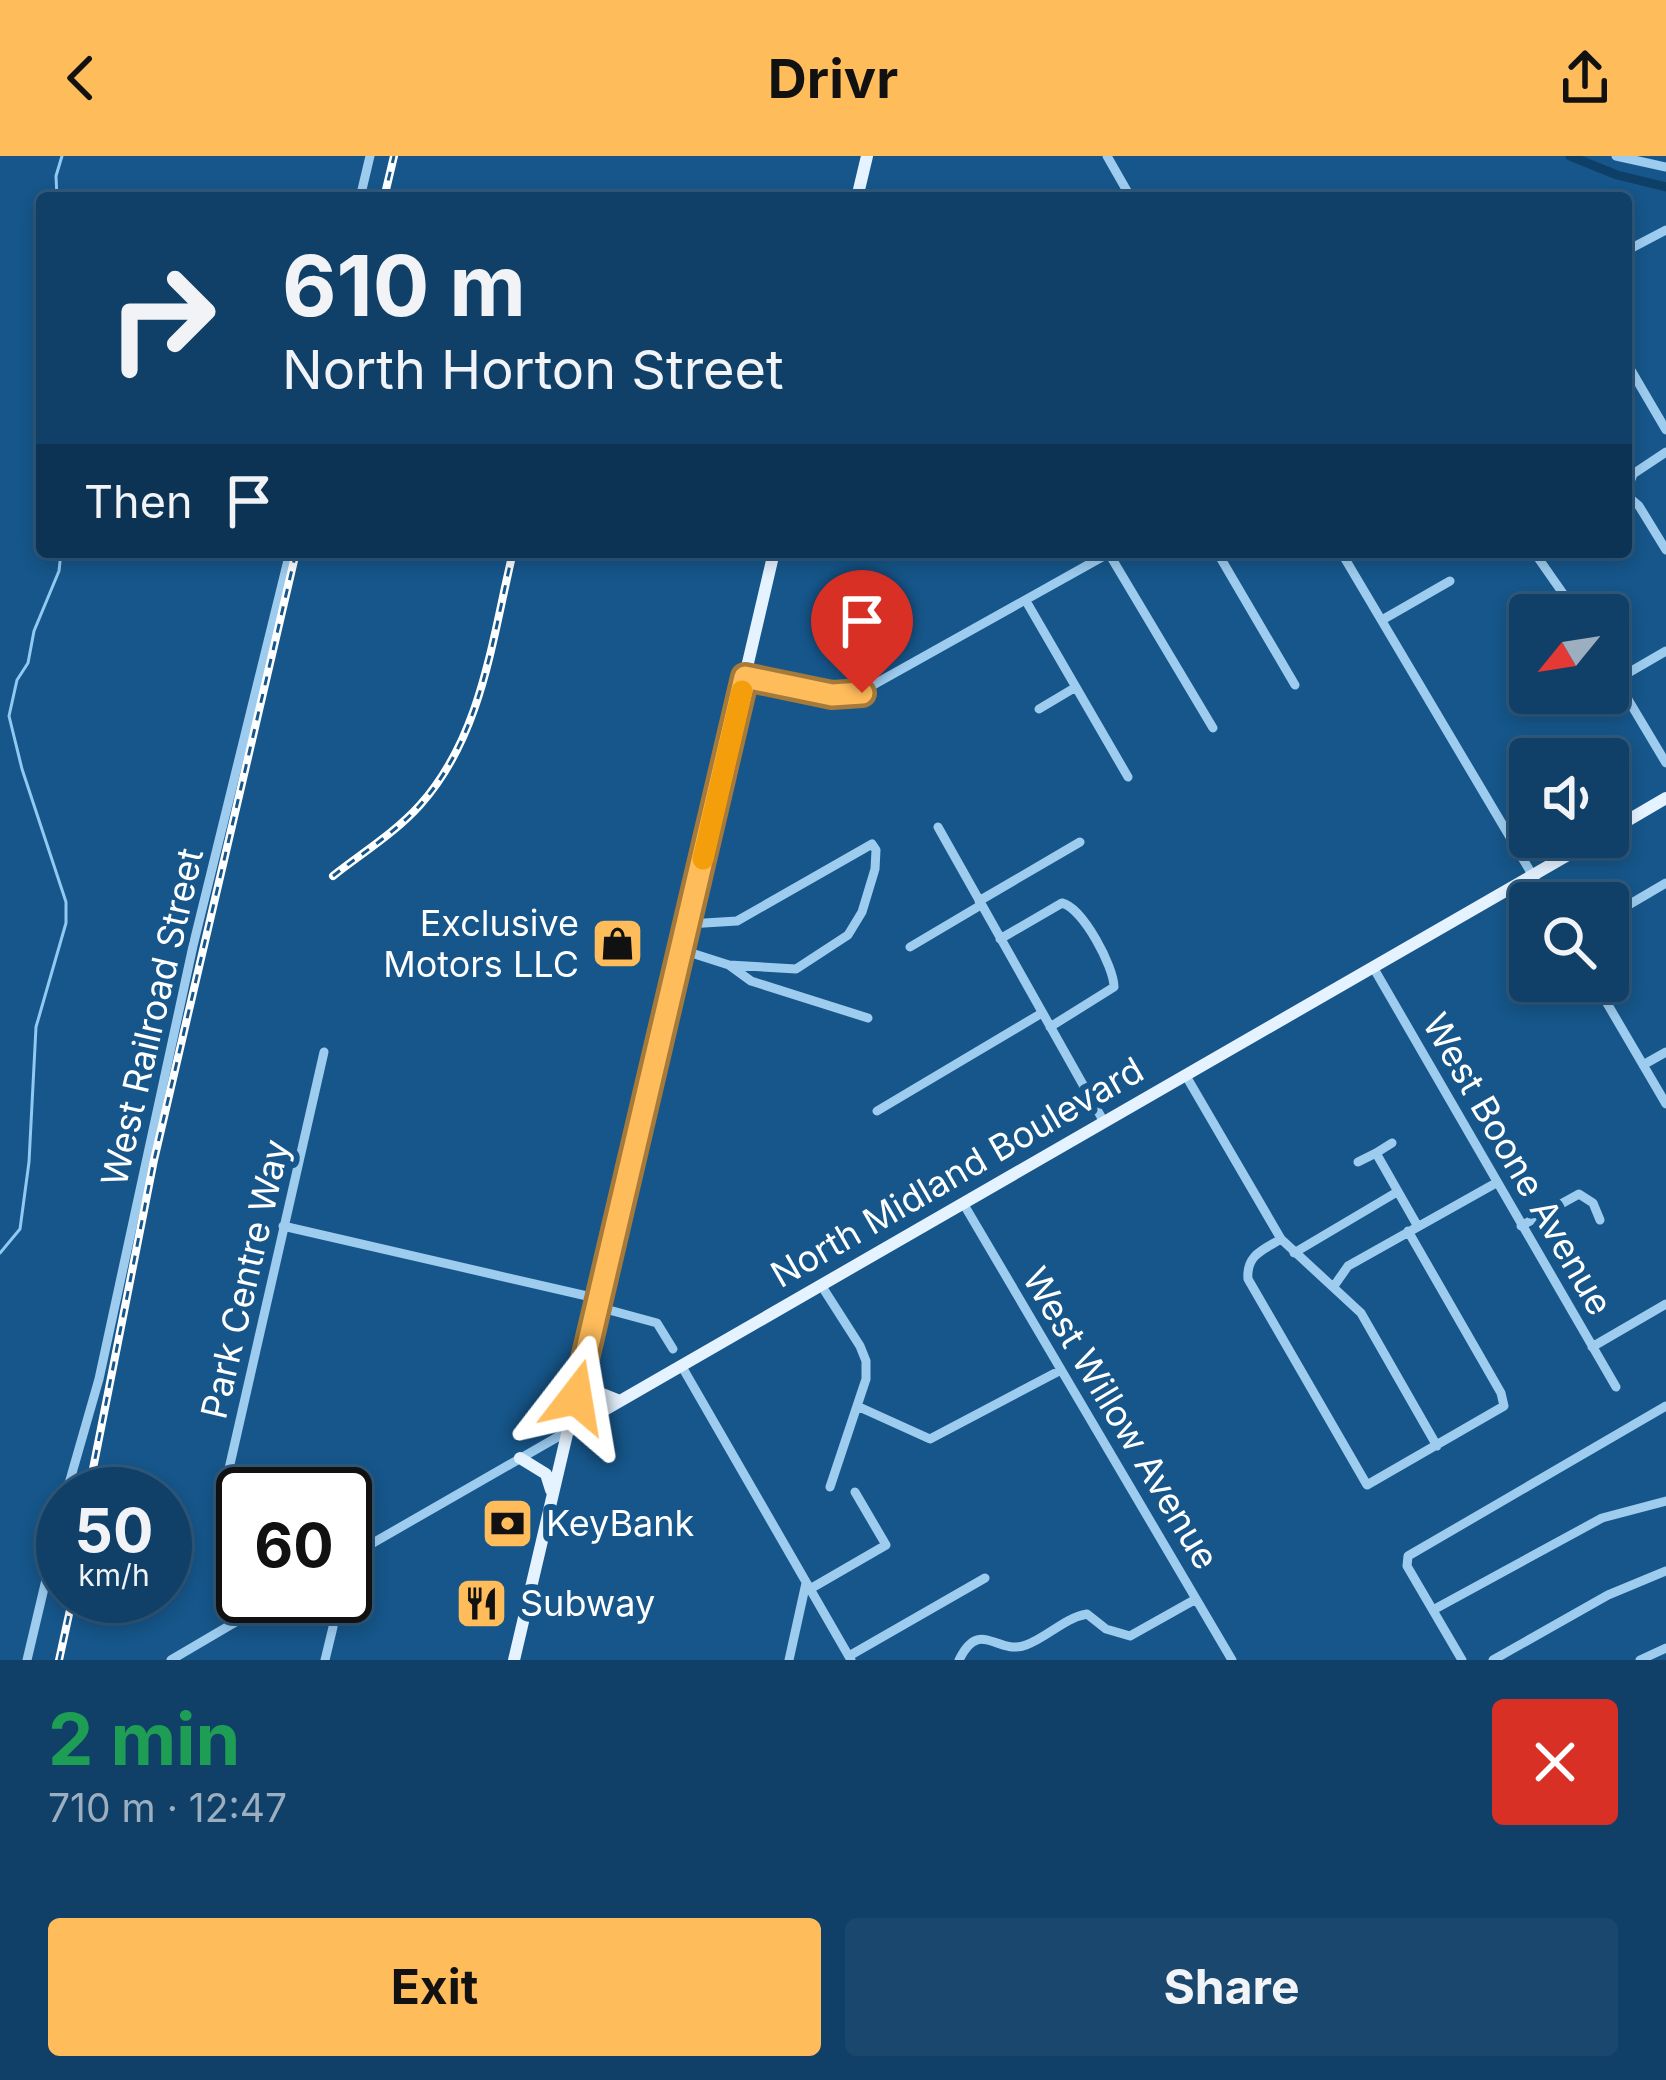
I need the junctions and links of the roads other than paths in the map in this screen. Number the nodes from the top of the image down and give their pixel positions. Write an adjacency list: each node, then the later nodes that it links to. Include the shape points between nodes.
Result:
1 (370, 156): 6 (street)
2 (867, 156): 7 (main road)
3 (1107, 156): 8 (street)
4 (1616, 156): 5 (street)
5 (1666, 167)
6 (361, 192)
7 (858, 192)
8 (1128, 192)
9 (1664, 234): 10 (street)
10 (1632, 248)
11 (1632, 372): 12 (street)
12 (1666, 430)
13 (1666, 452): 14 (street)
14 (1632, 477)
15 (1632, 499): 16 (street)
16 (1666, 550)
17 (289, 558): 93 (street, West Railroad Street)
18 (773, 558): 30 (main road)
19 (1099, 558): 26 (street)
20 (1113, 558): 35 (street)
21 (1220, 558): 31 (street)
22 (1345, 558): 27 (street)
23 (1538, 558): 25 (street)
24 (1450, 581): 27 (street)
25 (1563, 594)
26 (1026, 601): 30 (street, via 857,694); 32 (street)
27 (1382, 620): 43 (street)
28 (1666, 651): 29 (street)
29 (1629, 672)
30 (745, 677): 48 (main road)
31 (1295, 685)
32 (1076, 687): 34 (street); 37 (street)
33 (1629, 702): 36 (street)
34 (1039, 709)
35 (1213, 728)
36 (1666, 764)
37 (1128, 777)
38 (1666, 797): 39 (main road)
39 (1629, 819)
40 (938, 827): 46 (street)
41 (1080, 842): 46 (street)
42 (1564, 858): 43 (main road, North Midland Boulevard)
43 (1534, 876): 44 (street); 53 (main road, North Midland Boulevard)
44 (1537, 882)
45 (1666, 883): 47 (street)
46 (980, 903): 49 (street); 50 (street)
47 (1629, 905)
48 (688, 924): 51 (main road); 52 (street, via 736,921 872,844 875,869 848,934 796,969)
49 (1000, 939): 55 (street); 57 (street, via 1062,903 1085,922 1114,987)
50 (910, 947)
51 (682, 950): 52 (street); 80 (main road)
52 (729, 965): 56 (street, via 751,982)
53 (1373, 967): 61 (main road, North Midland Boulevard); 68 (street, West Boone Avenue)
54 (1606, 1002): 60 (street)
55 (1042, 1013): 57 (street); 63 (street)
56 (868, 1018)
57 (1050, 1027): 64 (street)
58 (324, 1052): 72 (street, Park Centre Way)
59 (1666, 1052): 60 (street)
60 (1643, 1065): 62 (street)
61 (1186, 1076): 64 (main road, North Midland Boulevard); 75 (street)
62 (1666, 1104)
63 (877, 1111)
64 (1104, 1122): 70 (main road, North Midland Boulevard)
65 (1393, 1142): 66 (street)
66 (1376, 1153): 67 (street); 69 (street)
67 (1358, 1162)
68 (1496, 1183): 73 (street, West Boone Avenue); 74 (street)
69 (1397, 1192): 74 (street); 76 (street)
70 (963, 1203): 77 (main road, North Midland Boulevard); 85 (street, West Willow Avenue)
71 (1600, 1220): 73 (street, via 1579,1194)
72 (284, 1226): 80 (street, via 587,1296); 94 (street, Park Centre Way)
73 (1521, 1226): 81 (street, West Boone Avenue)
74 (1413, 1228): 78 (street, via 1348,1267); 91 (street, via 1504,1406)
75 (1281, 1239): 76 (street); 91 (street, via 1253,1256 1248,1279 1367,1485)
76 (1294, 1253): 78 (street)
77 (821, 1285): 84 (main road, North Midland Boulevard); 88 (street, via 866,1361)
78 (1334, 1286): 91 (street, via 1361,1313)
79 (1666, 1304): 81 (street)
80 (598, 1307): 82 (street, via 657,1323); 83 (main road)
81 (1592, 1347): 86 (street, West Boone Avenue)
82 (673, 1349)
83 (584, 1363): 87 (main road, via 600,1393); 90 (main road)
84 (681, 1365): 87 (main road, North Midland Boulevard); 102 (street)
85 (1061, 1370): 88 (street, via 930,1439); 103 (street, West Willow Avenue)
86 (1616, 1388)
87 (620, 1401): 90 (main road, North Midland Boulevard)
88 (857, 1406): 95 (street)
89 (1666, 1406): 104 (street, via 1415,1550 1406,1561)
90 (568, 1431): 92 (street, North Midland Boulevard); 96 (main road)
91 (1437, 1446)
92 (520, 1458): 96 (main road, via 546,1474); 99 (street, North Midland Boulevard)
93 (74, 1467)
94 (229, 1467)
95 (830, 1487)
96 (552, 1492): 113 (main road)
97 (855, 1492): 102 (street, via 886,1545)
98 (1666, 1501): 104 (street, via 1602,1518)
99 (372, 1543)
100 (1666, 1571): 118 (street)
101 (985, 1578): 109 (street)
102 (808, 1586): 109 (street); 114 (street)
103 (1196, 1599): 115 (street, via 1130,1636 1088,1613 1023,1647 974,1640); 116 (street, West Willow Avenue)
104 (1433, 1610): 117 (street)
105 (36, 1622): 110 (street)
106 (233, 1623): 111 (street)
107 (333, 1623): 112 (street)
108 (1666, 1648): 119 (street)
109 (850, 1658)
110 (27, 1660)
111 (171, 1660)
112 (325, 1660)
113 (514, 1660)
114 (789, 1660)
115 (959, 1660)
116 (1232, 1660)
117 (1462, 1660)
118 (1493, 1660)
119 (1640, 1660)

